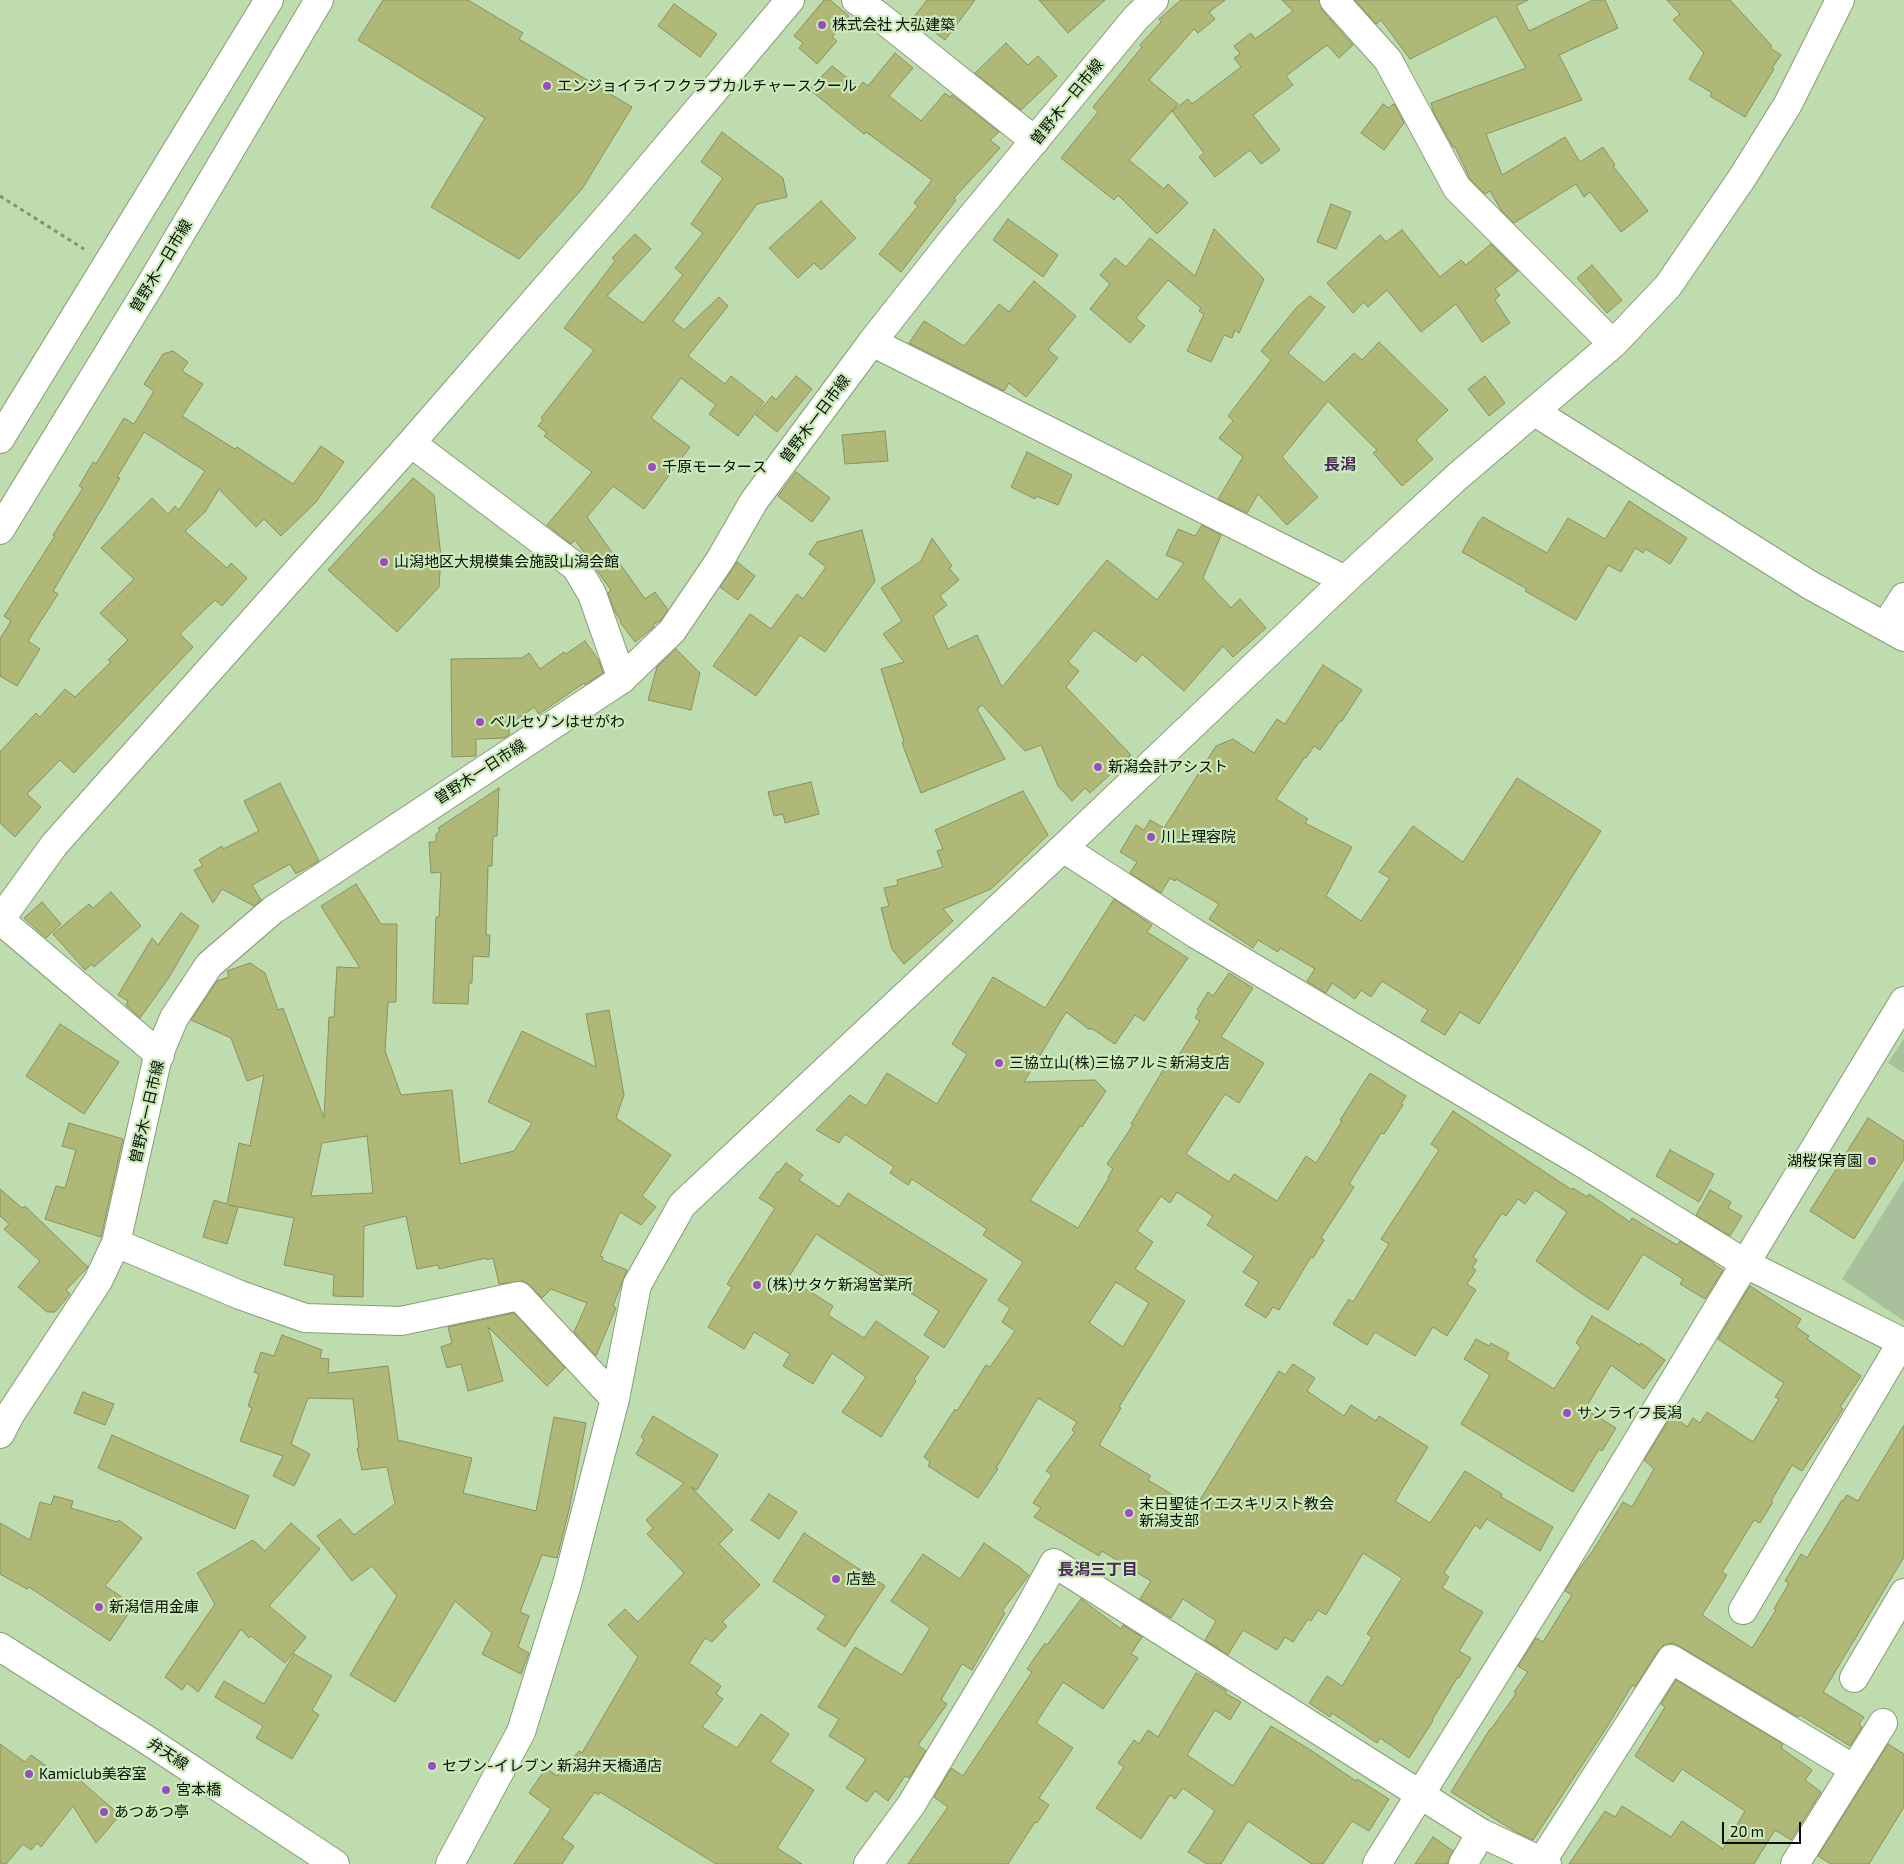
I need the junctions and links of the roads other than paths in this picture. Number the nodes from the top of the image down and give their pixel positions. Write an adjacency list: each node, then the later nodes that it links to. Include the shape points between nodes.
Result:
1 (269, 0): 12 (street)
2 (320, 0): 14 (street, 曽野木一日市線)
3 (790, 0): 13 (street, via 618,205)
4 (856, 0): 8 (street)
5 (1154, 0): 8 (street, 曽野木一日市線)
6 (1334, 0): 10 (street, via 1388,60 1458,188)
7 (1840, 0): 10 (street, via 1788,104 1742,178 1668,286)
8 (1035, 141): 9 (street, 曽野木一日市線)
9 (872, 342): 15 (street); 18 (street, 曽野木一日市線, via 754,501 720,560 672,631)
10 (1613, 344): 11 (street)
11 (1535, 412): 15 (street, via 1458,476); 17 (street, via 1810,584)
12 (0, 439)
13 (411, 443): 18 (street, via 576,566 592,594); 20 (street, via 54,846)
14 (0, 530)
15 (1345, 580): 19 (street)
16 (1904, 596): 17 (street)
17 (1895, 631)
18 (622, 679): 22 (street, 曽野木一日市線, via 273,910 209,965 174,1018)
19 (1063, 848): 24 (street, via 1196,934); 26 (street, via 682,1205 637,1285)
20 (0, 920): 22 (street)
21 (1904, 1001): 24 (street)
22 (160, 1055): 23 (street, 曽野木一日市線)
23 (116, 1243): 26 (street, via 240,1295 305,1318 401,1321 519,1296); 27 (street, 曽野木一日市線, via 98,1280)
24 (1746, 1264): 25 (street); 34 (street)
25 (1903, 1342): 29 (street)
26 (615, 1399): 38 (street, via 567,1584 521,1732)
27 (0, 1434)
28 (1904, 1593): 31 (street)
29 (1743, 1610)
30 (0, 1648): 37 (street, 弁天線)
31 (1854, 1678)
32 (1883, 1723): 33 (street)
33 (1854, 1769): 36 (street, via 1671,1660); 42 (street)
34 (1419, 1793): 35 (street); 39 (street, via 1054,1563 911,1805); 40 (street)
35 (1480, 1834): 36 (street); 41 (street)
36 (1544, 1863)
37 (335, 1864)
38 (450, 1864)
39 (868, 1864)
40 (1376, 1864)
41 (1463, 1864)
42 (1795, 1864)

